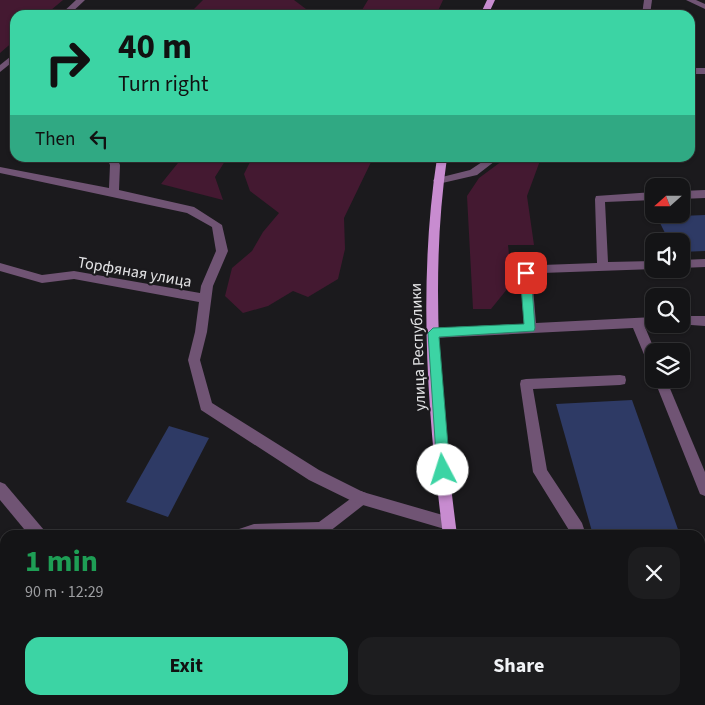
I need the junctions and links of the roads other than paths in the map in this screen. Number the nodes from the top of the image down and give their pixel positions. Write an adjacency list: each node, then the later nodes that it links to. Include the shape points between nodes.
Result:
1 (81, 0): 4 (street)
2 (690, 0): 3 (street)
3 (705, 7)
4 (70, 10)
5 (10, 60): 6 (street)
6 (0, 69)
7 (114, 162): 12 (street)
8 (441, 162): 11 (main road, улица Республики)
9 (488, 162): 11 (street, via 473,173)
10 (0, 170): 12 (street)
11 (438, 181): 27 (main road, улица Республики)
12 (114, 193): 21 (street, via 190,210 217,225 222,251 207,286)
13 (705, 194): 14 (street)
14 (690, 195)
15 (645, 196): 19 (street, via 600,199)
16 (705, 263): 17 (street)
17 (690, 264)
18 (645, 265): 19 (street)
19 (603, 266): 26 (street, via 542,269 526,273)
20 (0, 268): 21 (street, Торфяная улица, via 42,279 74,275)
21 (206, 299): 33 (street, via 194,360 206,406 314,475)
22 (705, 320): 23 (street)
23 (690, 321)
24 (637, 322): 25 (street); 26 (street); 28 (street)
25 (645, 322)
26 (530, 328): 27 (street)
27 (433, 333): 34 (main road, улица Республики)
28 (646, 343)
29 (620, 380): 37 (street, via 526,384 540,472)
30 (664, 388): 32 (street)
31 (0, 489): 35 (street)
32 (705, 489)
33 (361, 498): 34 (street); 36 (street, via 322,529)
34 (449, 529)
35 (35, 530)
36 (288, 530)
37 (578, 530)

